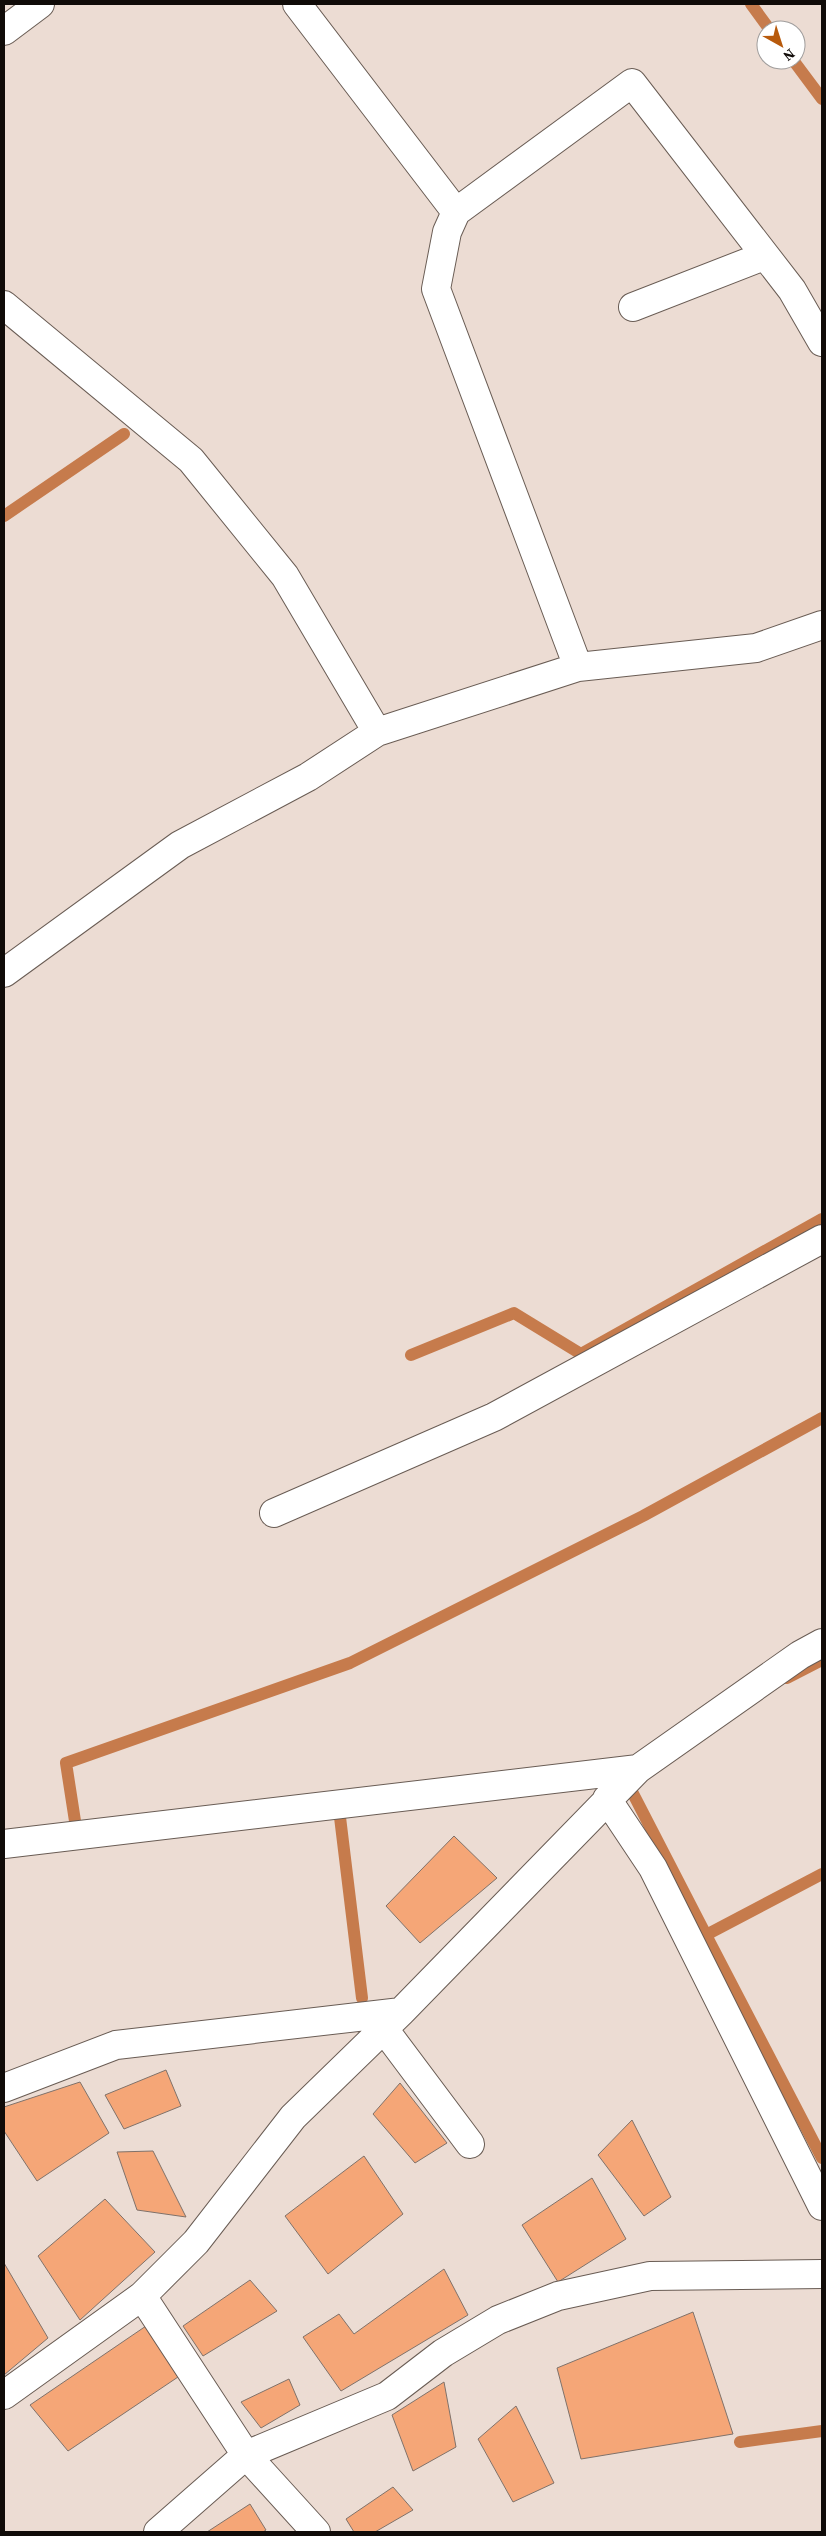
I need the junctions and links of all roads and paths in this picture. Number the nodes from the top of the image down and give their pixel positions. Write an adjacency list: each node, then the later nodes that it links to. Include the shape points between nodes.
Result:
1 (40, 4): 3 (street)
2 (297, 4): 4 (street)
3 (4, 31)
4 (456, 212): 5 (street, via 632,83); 10 (street, via 447,232 436,289)
5 (764, 256): 7 (street); 8 (street, via 792,290)
6 (4, 305): 11 (street, via 192,460 285,576)
7 (633, 307)
8 (822, 342)
9 (822, 624): 10 (street, via 756,648)
10 (578, 667): 11 (street)
11 (377, 732): 12 (street, via 308,778 180,845)
12 (4, 972)
13 (822, 1239): 14 (street, via 494,1418)
14 (274, 1512)
15 (822, 1643): 16 (street, via 800,1655)
16 (638, 1769): 17 (street); 18 (street)
17 (607, 1799): 19 (street); 22 (street, via 653,1868)
18 (4, 1844)
19 (392, 2021): 20 (street, via 116,2045); 21 (street); 24 (street, via 293,2117 196,2242)
20 (4, 2088)
21 (470, 2144)
22 (822, 2206)
23 (822, 2274): 26 (street, via 650,2276 558,2296 498,2320 443,2353 387,2396)
24 (142, 2296): 25 (street); 26 (street)
25 (4, 2395)
26 (246, 2455): 27 (street); 28 (street)
27 (158, 2532)
28 (316, 2532)

